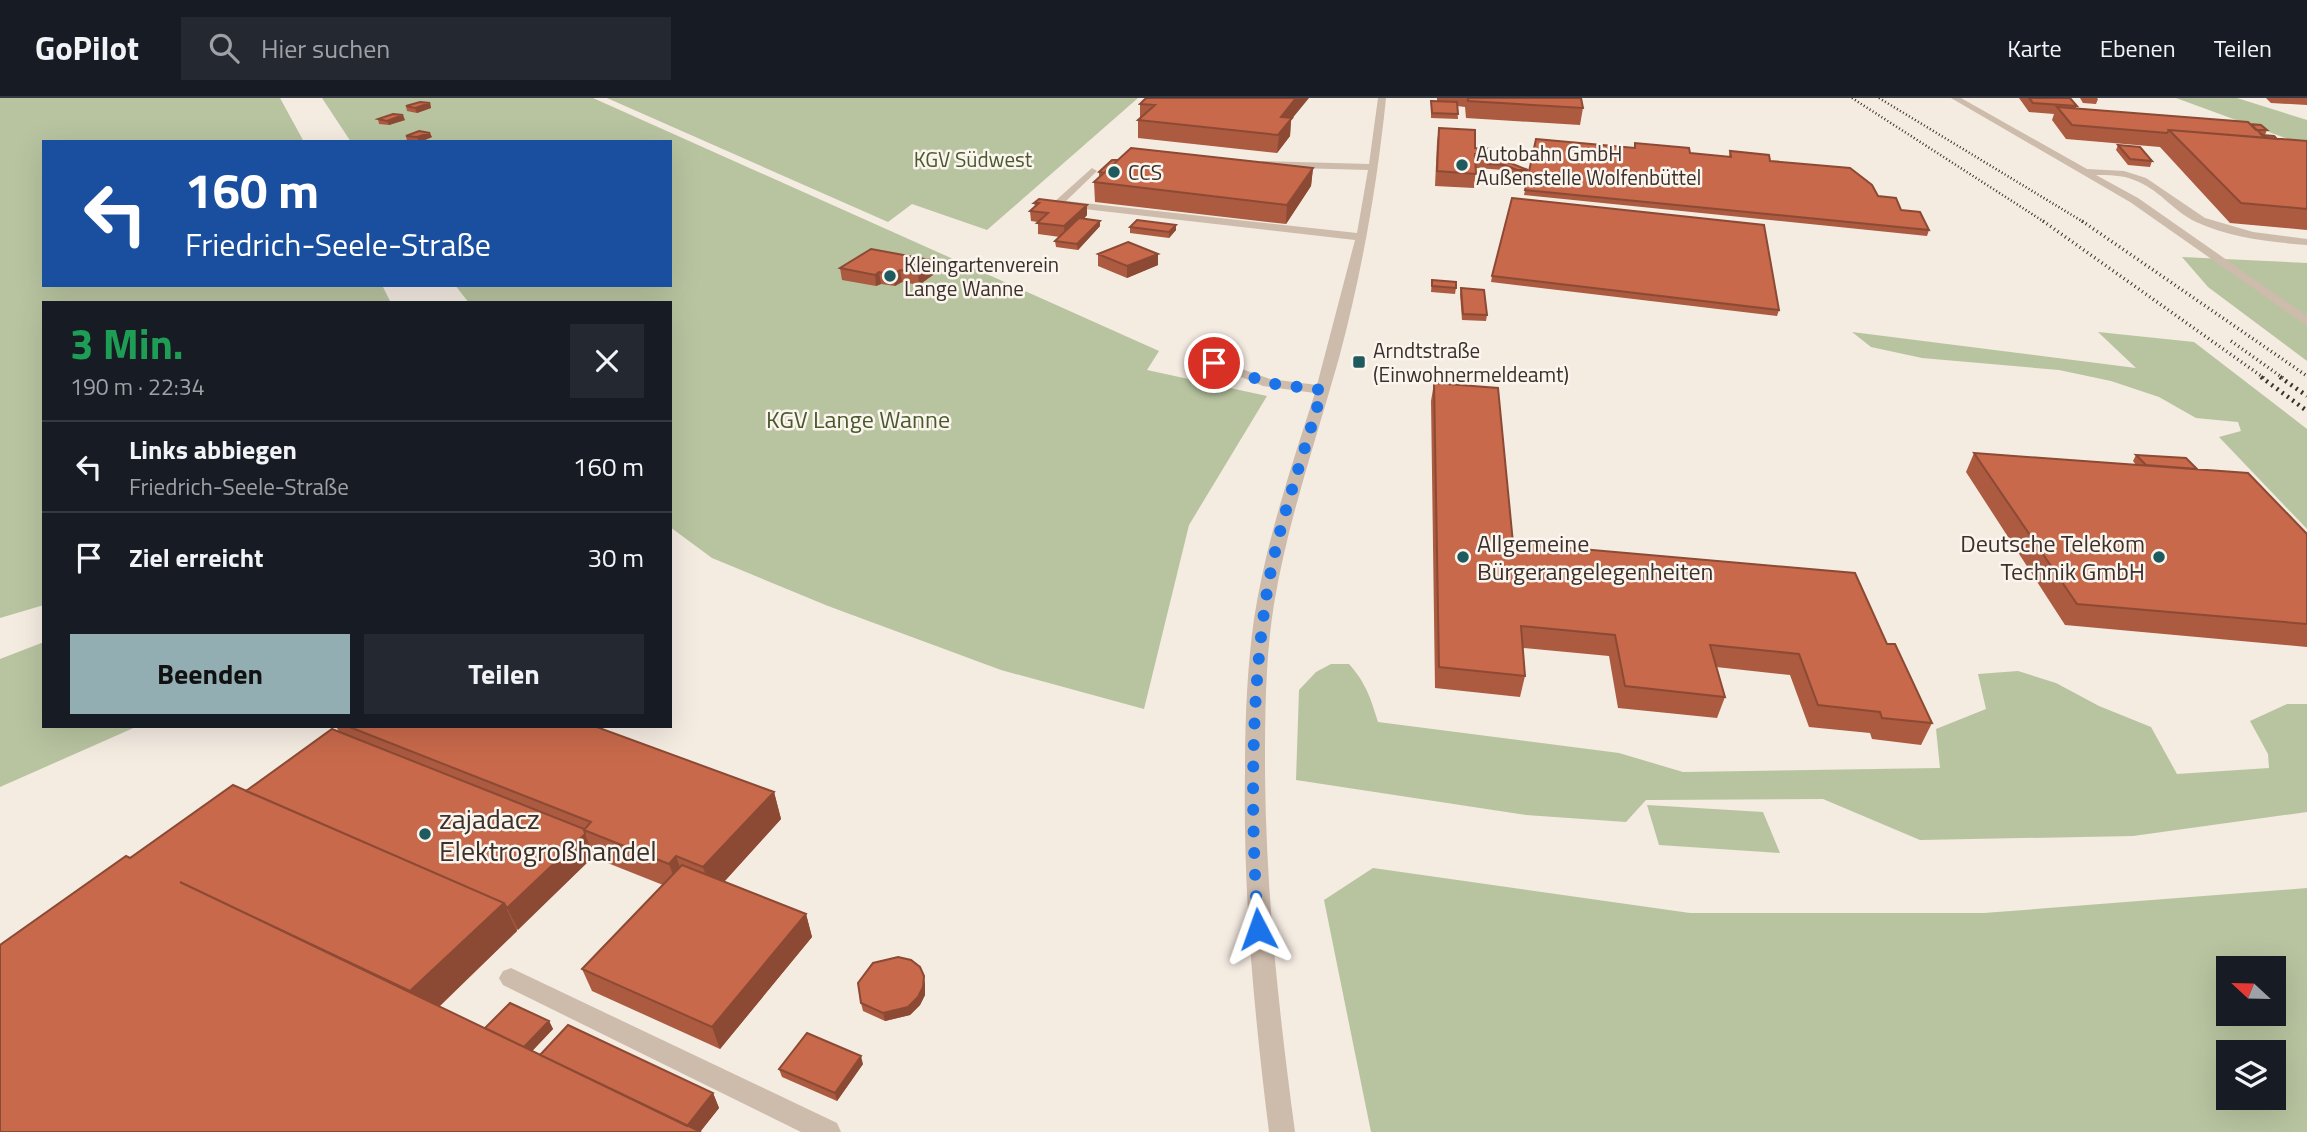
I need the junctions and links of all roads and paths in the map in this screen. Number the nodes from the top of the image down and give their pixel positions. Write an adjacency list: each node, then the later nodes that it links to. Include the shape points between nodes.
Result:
1 (1382, 98): 4 (street)
2 (1955, 98): 6 (street)
3 (1253, 163): 4 (street)
4 (1374, 167): 7 (street)
5 (1092, 171): 7 (street, via 1058,203)
6 (2087, 171): 8 (street, via 2143,180 2178,207 2221,228); 9 (street, via 2162,218)
7 (1362, 237): 11 (street)
8 (2307, 242)
9 (2307, 322)
10 (1214, 363): 11 (street, via 1268,383)
11 (1322, 390): 14 (street, via 1275,553 1256,702 1255,874 1260,956)
12 (510, 978): 13 (street)
13 (828, 1132)
14 (1282, 1132)

